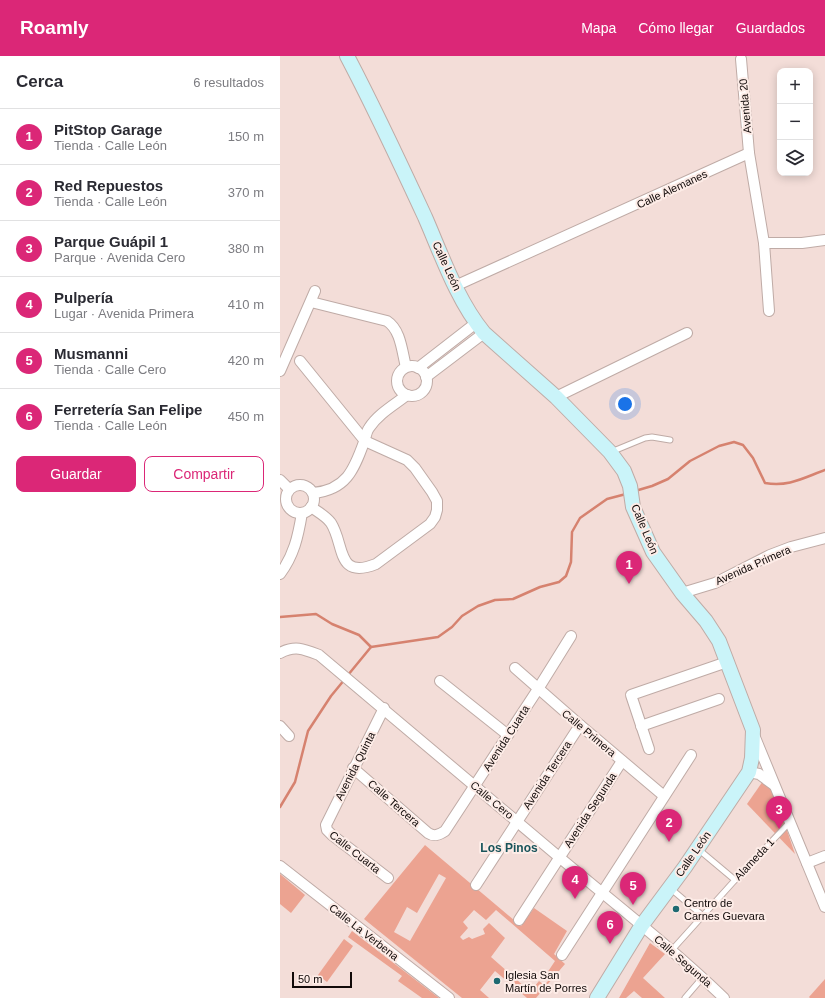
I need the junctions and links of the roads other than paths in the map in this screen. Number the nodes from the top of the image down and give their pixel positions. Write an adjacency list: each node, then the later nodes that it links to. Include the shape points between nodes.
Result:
1 (348, 56): 6 (main road, Calle León, via 398,156)
2 (741, 59): 3 (street, Avenida 20)
3 (749, 154): 5 (street); 6 (street, Calle Alemanes)
4 (825, 240): 5 (street)
5 (764, 243): 9 (street)
6 (455, 286): 10 (main road, Calle León)
7 (315, 291): 8 (street)
8 (311, 302): 13 (street, via 387,321 397,332); 15 (street)
9 (769, 311)
10 (480, 328): 14 (street); 16 (street); 18 (main road, Calle León)
11 (687, 333): 18 (street)
12 (300, 362): 20 (street)
13 (406, 367): 14 (street); 17 (street, via 399,373 397,383)
14 (418, 368): 16 (street)
15 (280, 371)
16 (426, 377): 17 (street, via 426,386 423,390 415,396)
17 (407, 395): 20 (street, via 375,420)
18 (556, 396): 21 (main road, Calle León)
19 (670, 440): 21 (lane, via 645,438)
20 (365, 441): 24 (street, via 350,475 344,481 322,492); 25 (street, via 406,460 415,468 437,501 435,517 430,524 376,564 357,569 344,561 330,522)
21 (610, 452): 29 (main road, Calle León, via 624,471 634,507 653,552)
22 (280, 480): 23 (street)
23 (289, 489): 24 (street, via 302,485); 26 (street, via 285,498 287,506 294,512)
24 (313, 493): 25 (street, via 314,503)
25 (311, 507): 26 (street)
26 (302, 513): 28 (street, via 297,540 289,562)
27 (825, 538): 29 (street, Avenida Primera, via 791,547 715,583)
28 (280, 574)
29 (682, 593): 32 (main road, Calle León, via 706,621 719,641)
30 (571, 636): 35 (street, Avenida Cuarta)
31 (280, 653): 37 (street, Calle Cero, via 302,648 319,654)
32 (727, 662): 40 (street, via 630,695); 41 (main road, Calle León)
33 (515, 668): 35 (street, Calle Primera)
34 (440, 681): 42 (street)
35 (538, 689): 39 (street, Calle Primera); 42 (street, Avenida Cuarta)
36 (719, 699): 40 (street)
37 (384, 708): 47 (street, Avenida Quinta); 49 (street, Calle Cero)
38 (280, 726): 43 (street)
39 (580, 726): 46 (street, Calle Primera); 52 (street, Avenida Tercera)
40 (641, 726): 44 (street)
41 (753, 730): 48 (main road, Calle León); 50 (street)
42 (508, 735): 49 (street, Avenida Cuarta)
43 (289, 736)
44 (649, 749)
45 (691, 755): 51 (street)
46 (622, 761): 51 (street, Calle Primera); 58 (street, Avenida Segunda)
47 (353, 768): 54 (street, Avenida Quinta); 55 (street, Calle Tercera, via 428,833)
48 (749, 772): 50 (street, via 759,774); 56 (main road, Calle León)
49 (476, 785): 52 (street, Calle Cero); 55 (street, Avenida Cuarta, via 445,831)
50 (774, 785): 53 (street)
51 (664, 796): 65 (street)
52 (518, 821): 58 (street, Calle Cero); 63 (street, Avenida Tercera)
53 (790, 822): 59 (street); 62 (lane, Alameda 1)
54 (326, 825): 61 (street, Calle Cuarta, via 332,835)
55 (436, 836)
56 (697, 848): 62 (lane); 64 (main road, Calle León)
57 (825, 856): 59 (street)
58 (560, 858): 65 (street, Calle Cero); 68 (street, Avenida Segunda)
59 (808, 862): 66 (street)
60 (280, 866): 73 (street, Calle La Verbena)
61 (388, 878)
62 (734, 880): 67 (lane, Alameda 1)
63 (476, 885)
64 (669, 888): 67 (lane); 69 (main road, Calle León)
65 (603, 892): 69 (street, Calle Cero); 71 (street)
66 (825, 907)
67 (703, 916): 70 (lane, Alameda 1)
68 (519, 920)
69 (642, 925): 70 (street, Calle Segunda); 74 (main road, Calle León)
70 (671, 951): 72 (street, Calle Segunda)
71 (562, 955)
72 (703, 978): 75 (lane); 76 (street, Calle Segunda)
73 (449, 998)
74 (597, 998)
75 (685, 998)
76 (724, 998)

